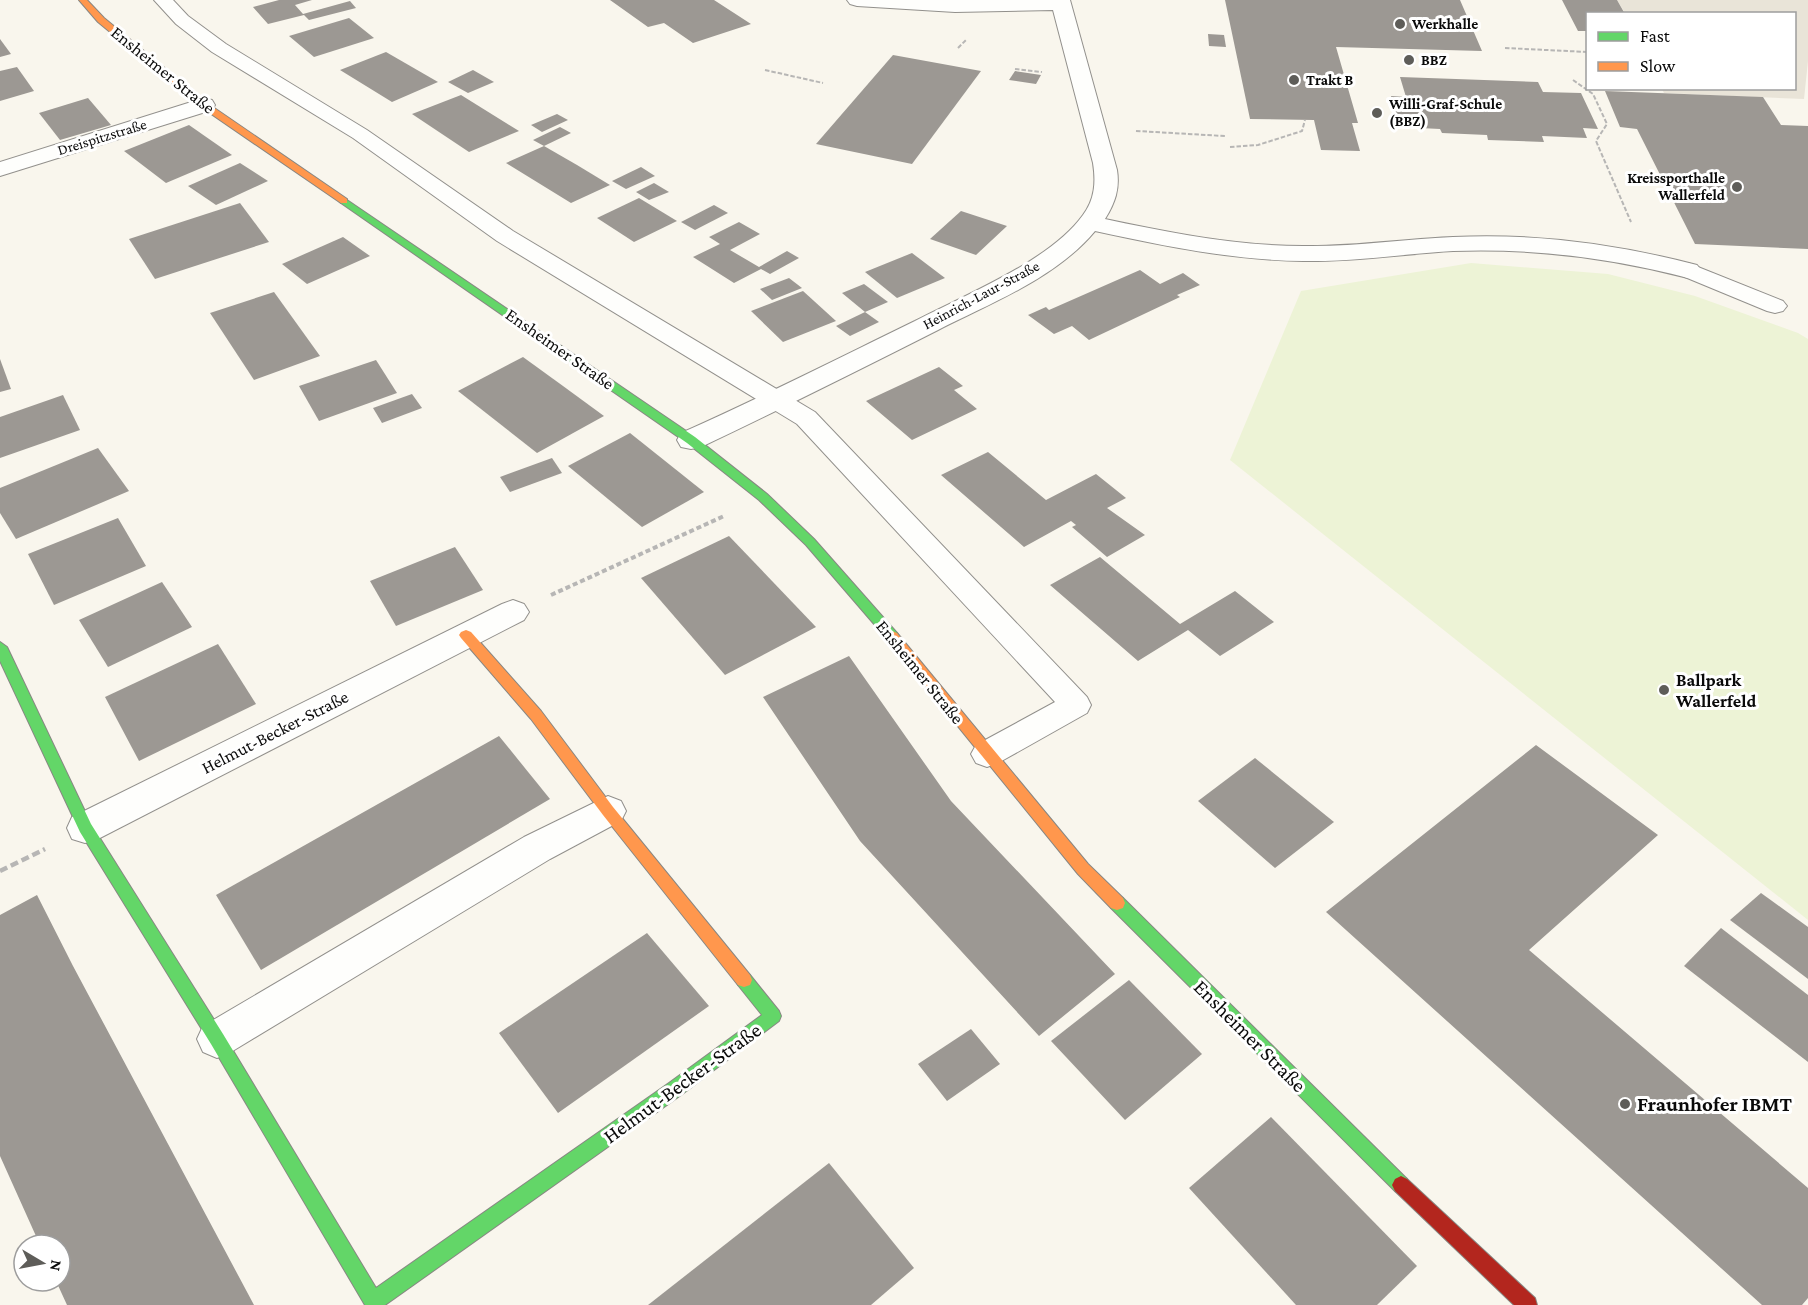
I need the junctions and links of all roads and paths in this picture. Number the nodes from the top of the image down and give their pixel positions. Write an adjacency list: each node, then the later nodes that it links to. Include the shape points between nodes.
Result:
1 (83, 0): 14 (main road, Ensheimer Straße)
2 (163, 0): 24 (lane, via 219,48 360,134 505,236)
3 (857, 0): 4 (street, via 955,6)
4 (1061, 2): 16 (street, Heinrich-Laur-Straße)
5 (1505, 48): 6 (path)
6 (1586, 52)
7 (1015, 69): 9 (path)
8 (765, 70): 11 (path)
9 (1040, 72)
10 (1573, 80): 12 (path)
11 (823, 83)
12 (1586, 89)
13 (1587, 90): 21 (path, via 1607,124 1596,141)
14 (204, 105): 19 (street, Dreispitzstraße); 25 (main road, Ensheimer Straße)
15 (1305, 120): 18 (path, via 1302,131 1272,142 1250,148)
16 (1095, 128): 17 (path); 20 (street, Heinrich-Laur-Straße, via 1106,190)
17 (1225, 136)
18 (1230, 147)
19 (0, 169)
20 (1090, 223): 22 (street, via 1247,252 1306,254 1457,244 1577,247); 24 (street, Heinrich-Laur-Straße, via 1073,241 1010,283)
21 (1632, 223)
22 (1688, 270): 23 (lane)
23 (1775, 306)
24 (778, 400): 25 (street, Heinrich-Laur-Straße); 30 (lane, via 806,418 1076,705)
25 (691, 440): 26 (main road, Ensheimer Straße)
26 (763, 497): 27 (path); 30 (main road, Ensheimer Straße, via 810,542 910,657)
27 (513, 612): 28 (street, Helmut-Becker-Straße)
28 (466, 635): 31 (main road, Helmut-Becker-Straße, via 536,715); 32 (street, Helmut-Becker-Straße)
29 (0, 647): 32 (main road, Helmut-Becker-Straße)
30 (987, 754): 36 (main road, Ensheimer Straße, via 1083,869 1396,1180)
31 (608, 811): 34 (street, via 537,848); 35 (main road, Helmut-Becker-Straße, via 773,1016)
32 (85, 828): 33 (path); 34 (main road, Helmut-Becker-Straße)
33 (0, 871)
34 (216, 1039): 35 (main road, Helmut-Becker-Straße)
35 (375, 1303)
36 (1528, 1305)

